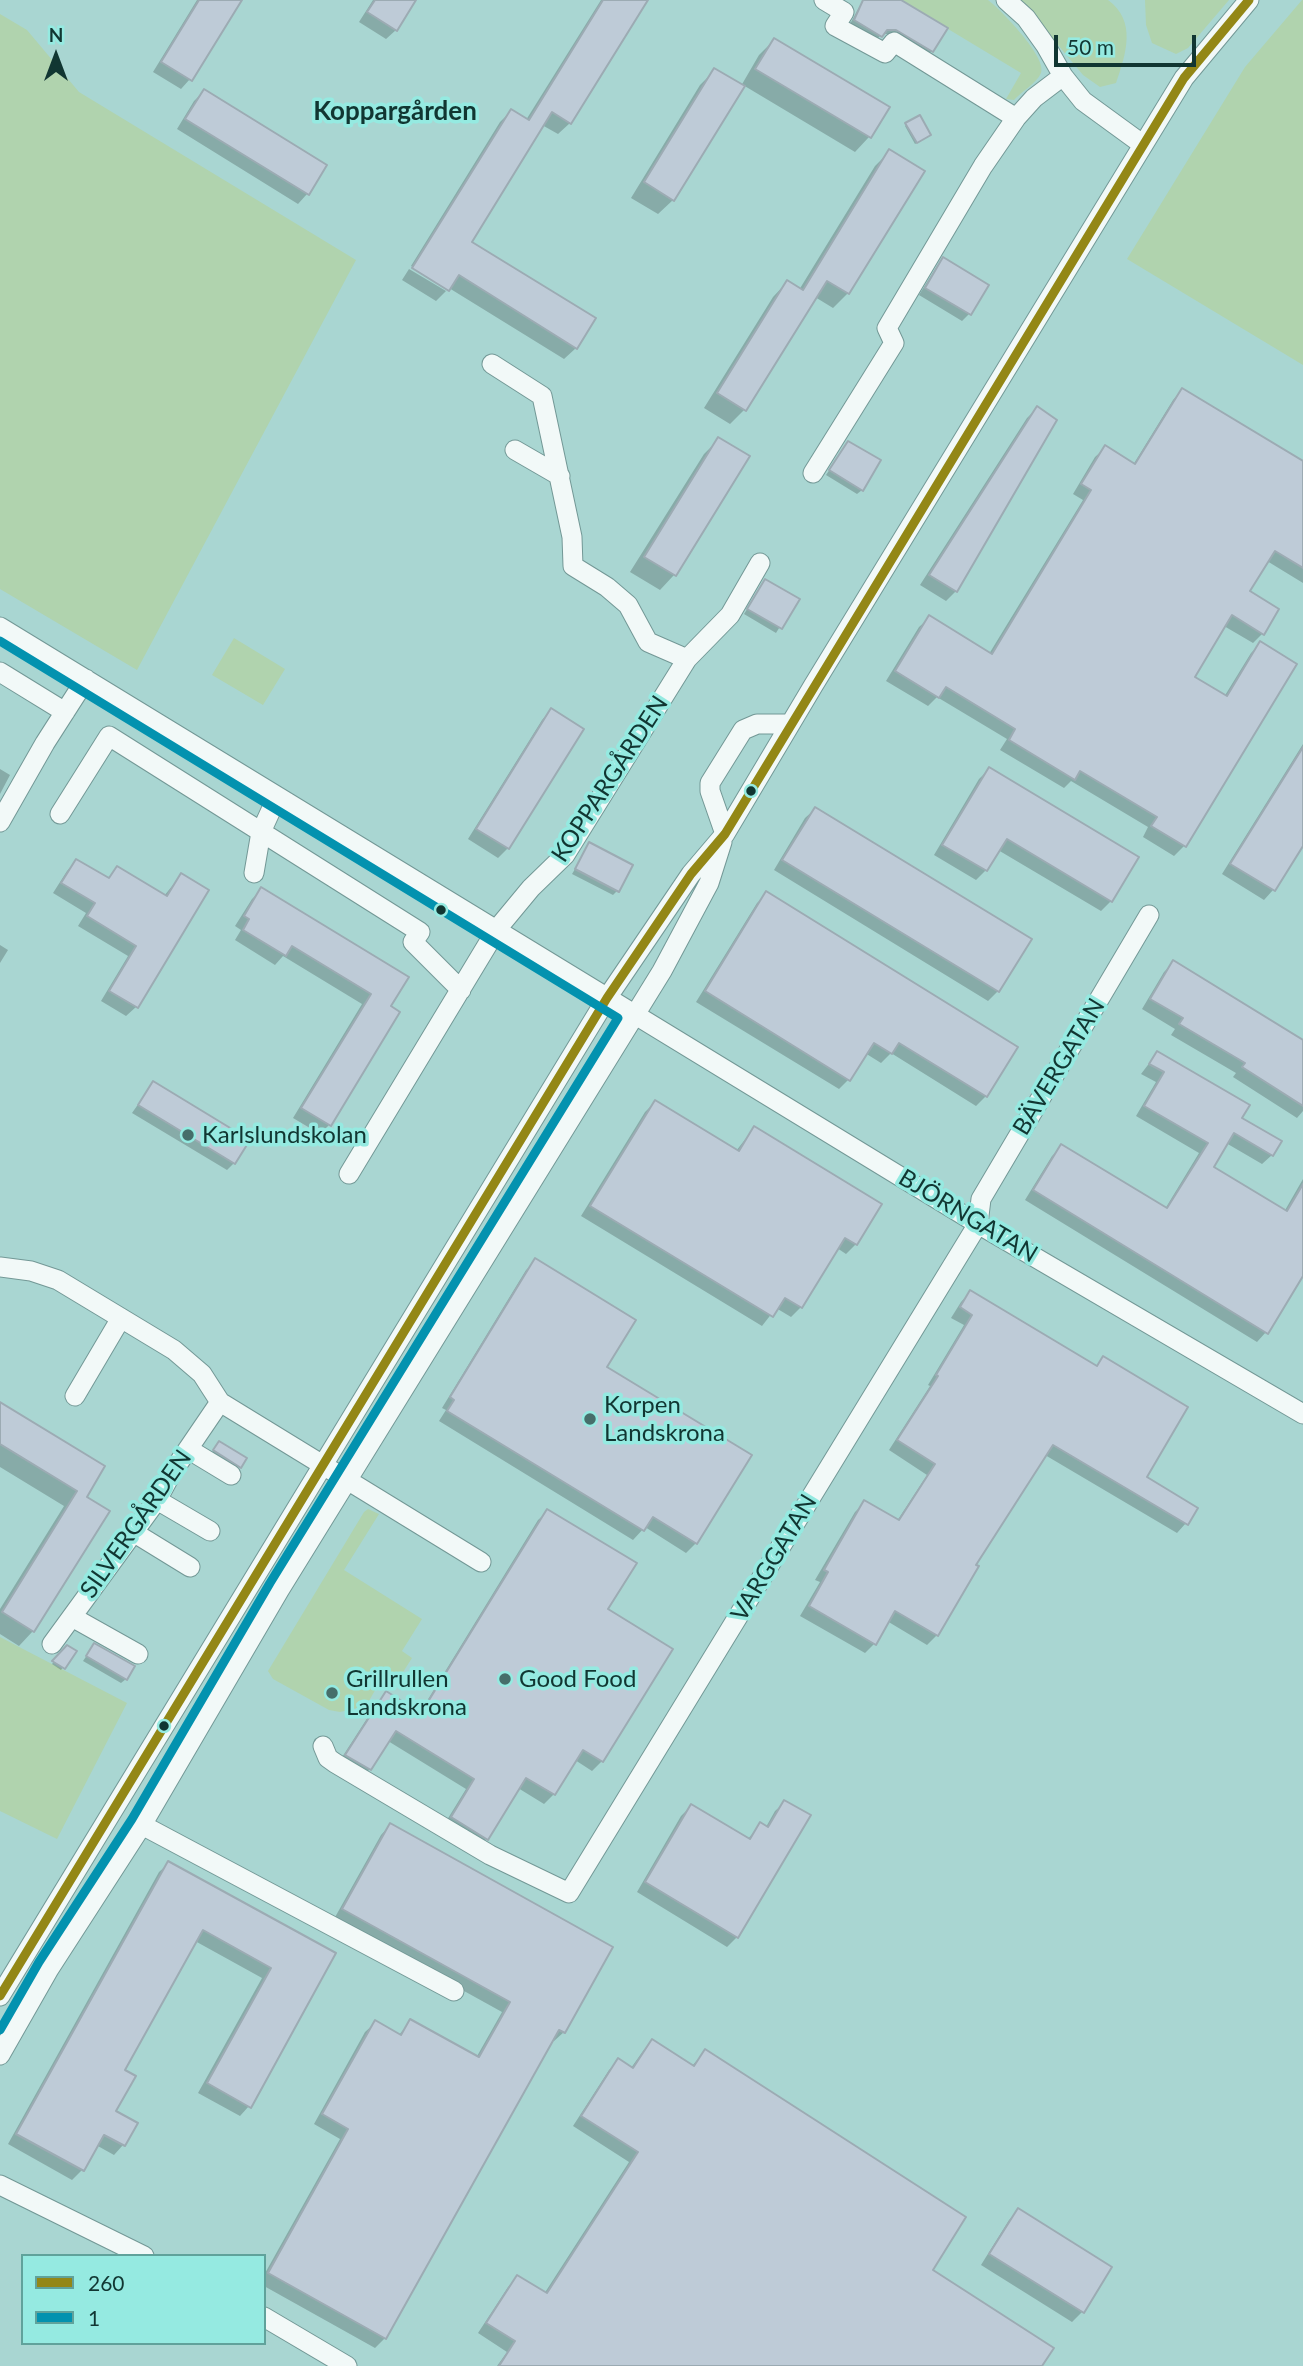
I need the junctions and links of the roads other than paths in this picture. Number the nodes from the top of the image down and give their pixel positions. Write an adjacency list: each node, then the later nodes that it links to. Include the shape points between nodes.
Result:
1 (824, 0): 5 (street, via 844,12 835,26 885,53 894,42)
2 (1006, 0): 4 (street, via 1026,18)
3 (1249, 0): 6 (street, via 1184,78)
4 (1063, 76): 5 (street, via 1034,97); 6 (street, via 1083,101)
5 (1016, 118): 9 (street, via 887,328 894,343)
6 (1142, 144): 17 (street)
7 (492, 364): 10 (street, via 541,396)
8 (515, 450): 10 (street)
9 (813, 473)
10 (560, 476): 13 (street, via 573,566 628,605 648,642)
11 (760, 563): 13 (street, KOPPARGÅRDEN, via 730,615)
12 (0, 627): 15 (street, BJÖRNGATAN)
13 (687, 659): 25 (street, KOPPARGÅRDEN, via 565,855)
14 (0, 672): 16 (street)
15 (86, 679): 16 (street); 18 (street, BJÖRNGATAN)
16 (65, 712): 20 (street)
17 (790, 724): 22 (street); 22 (street, via 757,724 743,730 710,783)
18 (277, 797): 21 (street); 25 (street, BJÖRNGATAN)
19 (60, 814): 21 (street, via 109,736)
20 (0, 822)
21 (261, 832): 23 (street); 26 (street, via 420,932 413,942)
22 (725, 834): 27 (street, via 691,874); 28 (street, via 709,883)
23 (254, 873)
24 (1149, 915): 30 (street, BÄVERGATAN, via 981,1199)
25 (497, 929): 26 (street, KOPPARGÅRDEN); 27 (street, BJÖRNGATAN)
26 (461, 990): 29 (street, KOPPARGÅRDEN)
27 (607, 998): 28 (street, BJÖRNGATAN); 37 (street)
28 (635, 1014): 30 (street, BJÖRNGATAN); 39 (street)
29 (349, 1174)
30 (978, 1224): 35 (street, BJÖRNGATAN); 48 (street, VARGGATAN, via 569,1893 490,1855 371,1784 328,1758)
31 (0, 1267): 32 (street, via 58,1280)
32 (121, 1318): 33 (street); 34 (street, via 174,1350 202,1374)
33 (75, 1396)
34 (220, 1402): 36 (street, SILVERGÅRDEN); 37 (street)
35 (1303, 1414)
36 (188, 1449): 38 (street); 40 (street, SILVERGÅRDEN)
37 (322, 1465): 39 (street); 51 (street)
38 (230, 1475)
39 (347, 1480): 43 (street); 49 (street)
40 (157, 1500): 41 (street); 42 (street, SILVERGÅRDEN)
41 (210, 1531)
42 (133, 1532): 44 (street); 45 (street, SILVERGÅRDEN)
43 (481, 1562)
44 (190, 1567)
45 (72, 1617): 46 (street, SILVERGÅRDEN); 47 (street)
46 (52, 1644)
47 (138, 1654)
48 (323, 1745)
49 (142, 1825): 50 (street); 52 (street)
50 (454, 1991)
51 (0, 1996)
52 (0, 2055)
53 (0, 2185): 54 (street)
54 (140, 2254)
55 (266, 2318): 56 (street)
56 (347, 2366)

